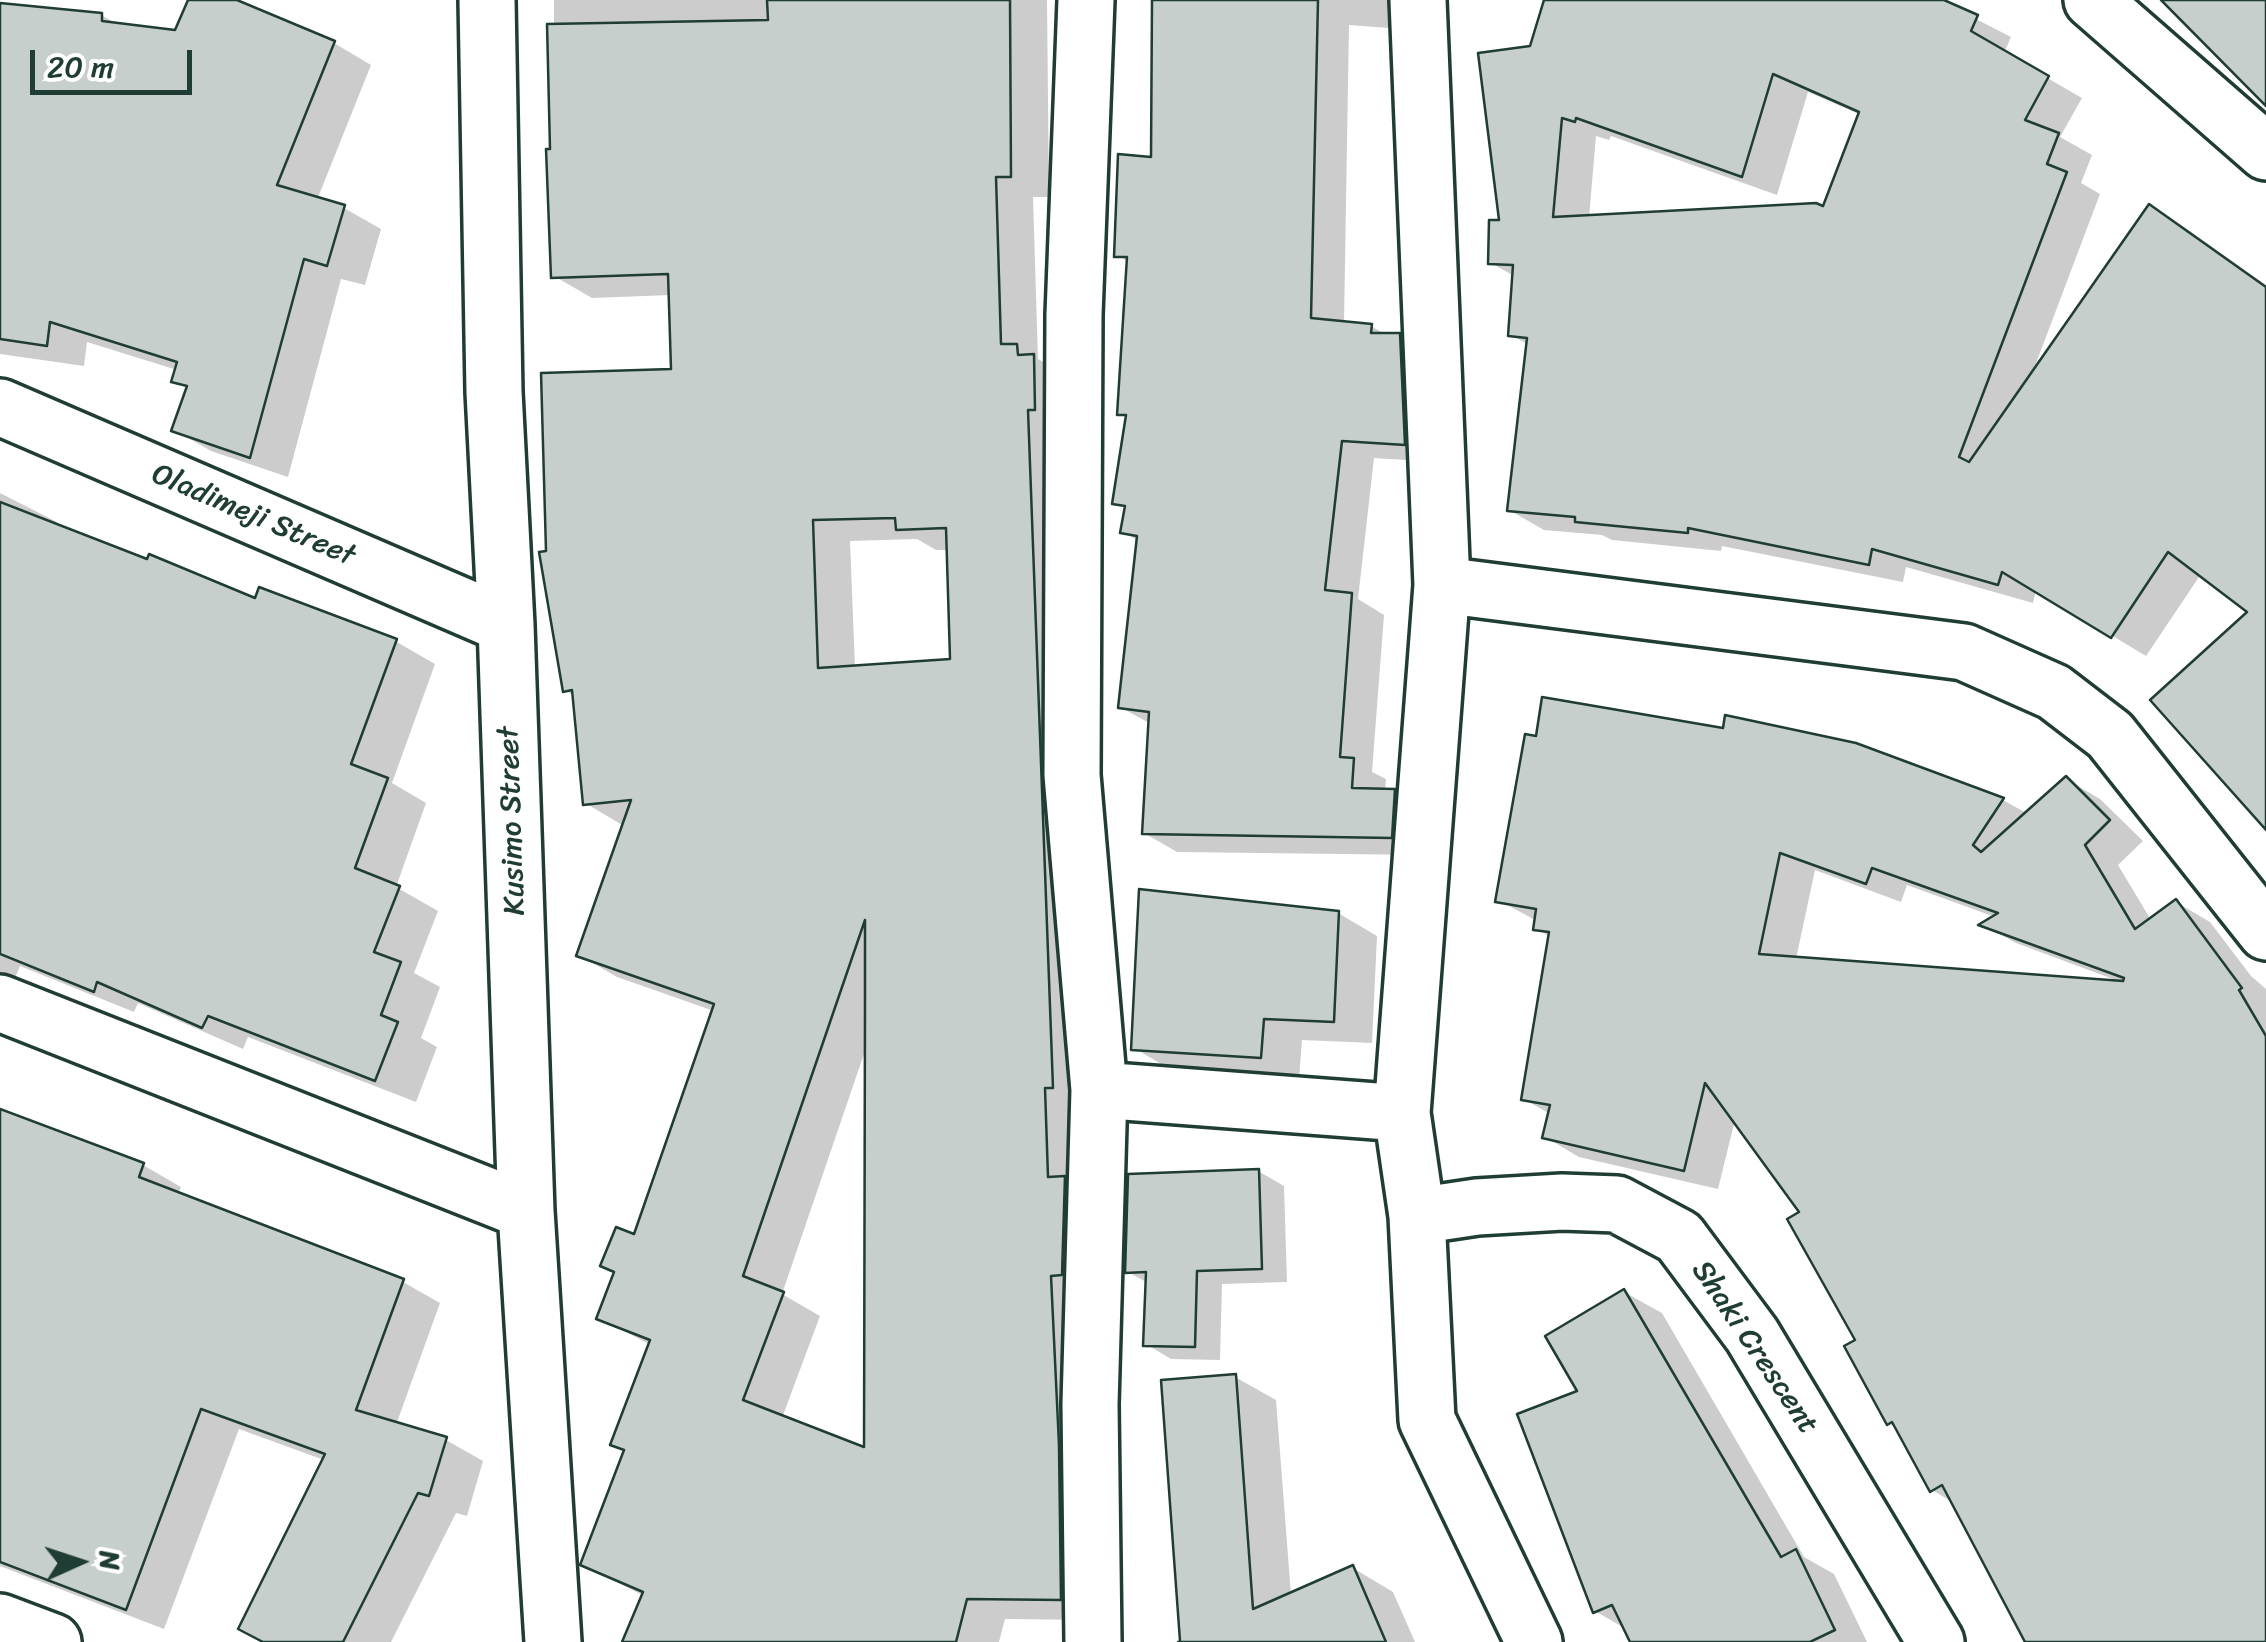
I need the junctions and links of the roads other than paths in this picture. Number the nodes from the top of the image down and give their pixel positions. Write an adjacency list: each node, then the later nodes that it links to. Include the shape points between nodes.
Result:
1 (487, 0): 8 (street, Kusimo Street)
2 (1086, 0): 11 (street, via 1074,315 1072,774)
3 (1418, 0): 7 (street)
4 (2092, 0): 5 (street)
5 (2266, 152)
6 (0, 407): 8 (street, Oladimeji Street)
7 (1442, 585): 9 (street, via 1964,652 2054,692 2110,735); 12 (street)
8 (506, 625): 13 (street, Kusimo Street)
9 (2266, 932)
10 (0, 1003): 13 (street)
11 (1099, 1090): 12 (street); 18 (street, via 1090,1404)
12 (1402, 1113): 14 (street)
13 (526, 1212): 17 (street, Kusimo Street)
14 (1417, 1216): 19 (street, via 1428,1420); 20 (street, Shaki Crescent, via 1545,1202 1617,1204 1678,1237 1752,1334)
15 (0, 1622): 16 (street)
16 (54, 1642)
17 (552, 1642)
18 (1093, 1642)
19 (1534, 1642)
20 (1936, 1642)

